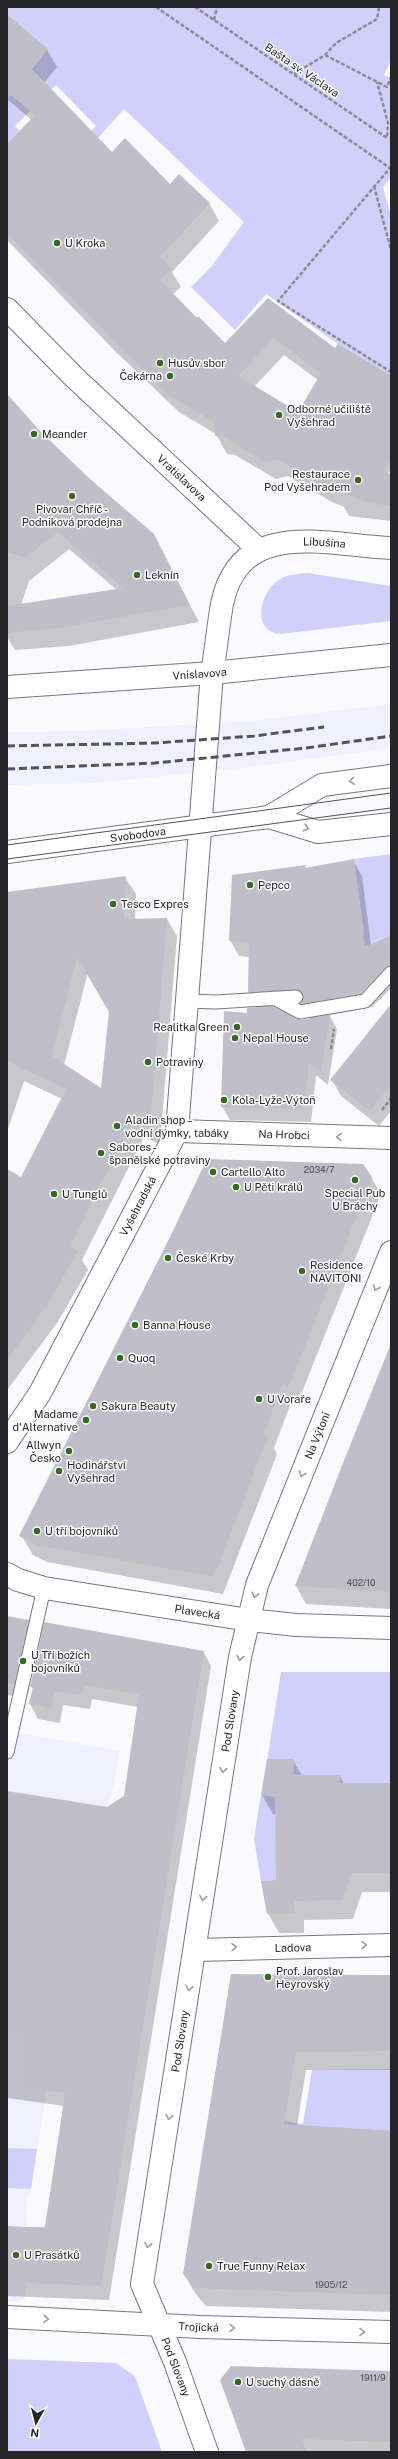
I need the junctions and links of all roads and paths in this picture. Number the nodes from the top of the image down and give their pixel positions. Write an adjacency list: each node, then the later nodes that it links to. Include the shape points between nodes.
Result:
1 (156, 7): 10 (path, via 390,168)
2 (195, 7): 5 (path, Bašta sv. Václava)
3 (217, 7): 5 (path)
4 (379, 7): 6 (path, via 377,19 336,43)
5 (214, 20): 7 (path, Bašta sv. Václava)
6 (325, 55): 7 (path); 9 (path)
7 (294, 74): 9 (path, Bašta sv. Václava, via 387,138 388,122)
8 (391, 77): 9 (path, via 387,86)
9 (377, 82)
10 (374, 186): 11 (path); 13 (path, via 278,301)
11 (391, 250)
12 (7, 309): 15 (street, Vratislavova, via 74,377)
13 (391, 372)
14 (391, 548): 15 (street, Libušina, via 298,540 281,542)
15 (259, 550): 17 (street, via 247,560 230,582 222,603)
16 (391, 655): 17 (street, Vnislavova)
17 (212, 673): 18 (street, Vnislavova); 22 (street, Vyšehradská)
18 (9, 686)
19 (391, 776): 20 (street, Svobodova, one-way to 20, via 322,785)
20 (269, 817): 21 (street, Svobodova, one-way to 21, via 318,832); 22 (street, Svobodova)
21 (391, 824)
22 (200, 826): 23 (street, Svobodova); 27 (street, Vyšehradská)
23 (7, 852)
24 (391, 973): 26 (lane, via 364,1001 300,1012)
25 (296, 997): 26 (lane)
26 (274, 998): 27 (lane)
27 (187, 1001): 28 (street, Vyšehradská)
28 (178, 1131): 29 (street, Na Hrobci, one-way to 28); 31 (street, Vyšehradská, via 40,1393)
29 (391, 1138)
30 (391, 1252): 34 (street, Na Výtoni, one-way to 34, via 257,1585)
31 (7, 1442)
32 (7, 1574): 33 (street, Plavecká)
33 (44, 1588): 34 (street, Plavecká); 36 (lane)
34 (249, 1620): 35 (street, Plavecká); 38 (street, Pod Slovany, one-way to 38, via 240,1657)
35 (391, 1628)
36 (7, 1752)
37 (391, 1945): 38 (street, Ladova, one-way to 37)
38 (196, 1950): 40 (street, Pod Slovany, one-way to 40, via 142,2284)
39 (7, 2317): 40 (street, Trojická, one-way to 40)
40 (159, 2325): 41 (street, Trojická, one-way to 41); 42 (street, Pod Slovany)
41 (391, 2332)
42 (207, 2452)

